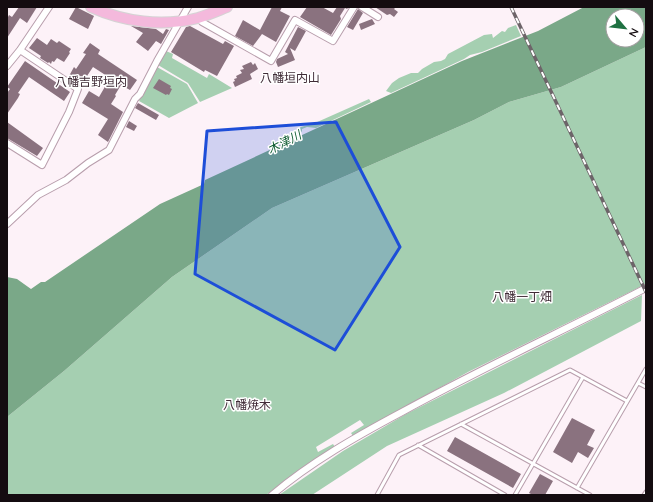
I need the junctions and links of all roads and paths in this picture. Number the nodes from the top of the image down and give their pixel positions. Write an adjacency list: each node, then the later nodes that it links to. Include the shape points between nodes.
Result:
1 (49, 7): 10 (street)
2 (91, 7): 9 (main road, via 145,22)
3 (188, 7): 9 (street)
4 (227, 7): 7 (main road)
5 (354, 7): 7 (street, via 333,41 295,20 271,61 202,22)
6 (362, 7): 8 (street)
7 (199, 17): 9 (main road)
8 (378, 17)
9 (181, 20): 13 (street, via 109,150 66,180 38,195)
10 (20, 50): 11 (street); 12 (street, via 78,89 42,166)
11 (7, 66)
12 (7, 143)
13 (7, 224)
14 (646, 288): 25 (street, via 442,390 374,427 312,465)
15 (646, 369): 17 (lane)
16 (583, 377): 19 (lane); 20 (lane, via 570,370); 22 (lane)
17 (638, 383): 18 (lane); 19 (lane)
18 (646, 387)
19 (627, 401): 23 (lane)
20 (461, 424): 21 (lane); 22 (lane)
21 (418, 445): 26 (lane, via 399,455); 27 (lane)
22 (533, 464): 23 (lane); 28 (lane)
23 (577, 488): 29 (lane)
24 (646, 492): 30 (lane)
25 (272, 495)
26 (377, 495)
27 (506, 495)
28 (515, 495)
29 (590, 495)
30 (644, 495)

